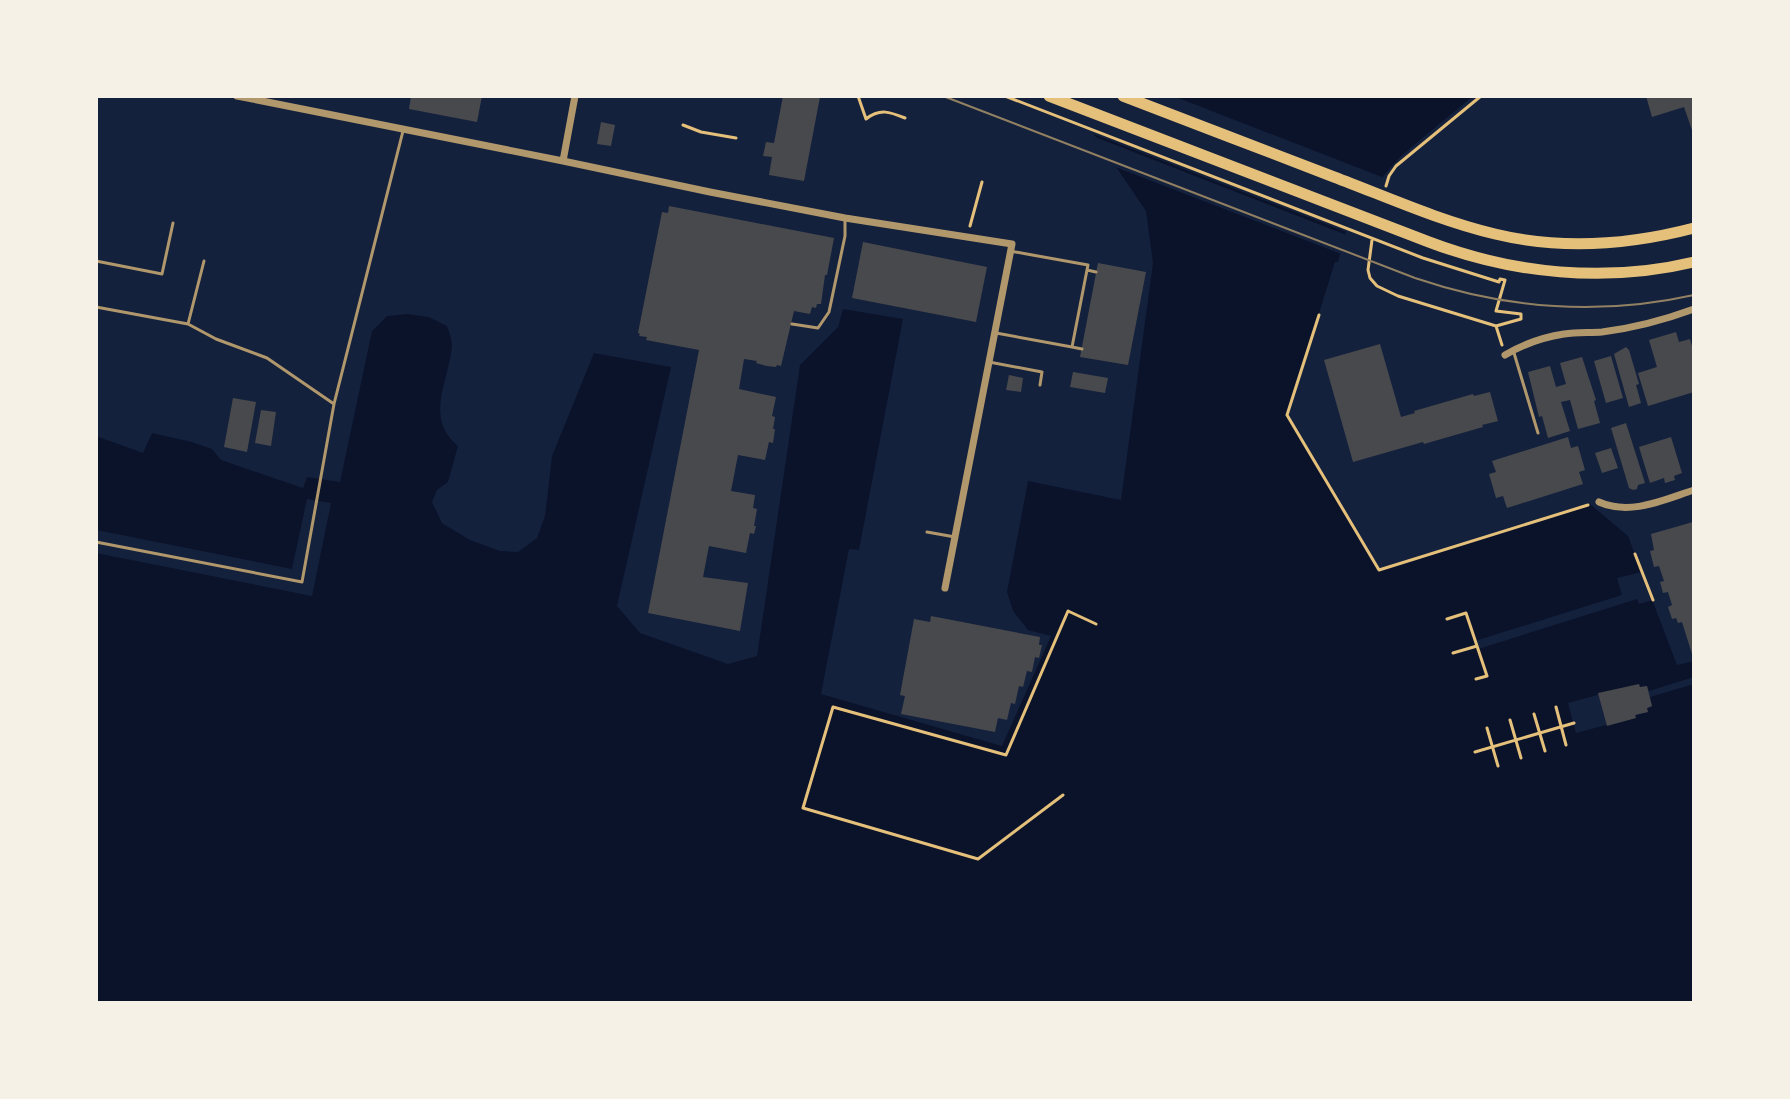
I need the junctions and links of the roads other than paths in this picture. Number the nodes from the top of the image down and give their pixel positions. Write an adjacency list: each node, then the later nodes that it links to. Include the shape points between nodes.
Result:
1 (237, 96): 5 (street)
2 (575, 96): 7 (street)
3 (1049, 96): 14 (main road, via 1449,250 1491,261 1558,272 1621,273)
4 (1123, 96): 10 (main road, via 1438,217 1507,237 1573,244)
5 (268, 99): 6 (street)
6 (403, 129): 7 (street); 28 (lane)
7 (563, 161): 8 (street)
8 (845, 218): 11 (street); 20 (lane, via 829,312 818,328)
9 (173, 223): 12 (lane, via 162,274)
10 (1694, 228)
11 (1011, 248): 15 (lane, via 1088,265); 21 (street)
12 (96, 261)
13 (204, 261): 19 (lane)
14 (1694, 262)
15 (1087, 270): 16 (lane); 22 (lane)
16 (1096, 272)
17 (96, 307): 19 (lane)
18 (1694, 309): 24 (street, via 1637,326 1555,336)
19 (188, 324): 28 (lane, via 267,358)
20 (792, 324)
21 (995, 333): 22 (lane); 26 (street)
22 (1072, 347): 23 (lane)
23 (1082, 349)
24 (1513, 350): 25 (street); 29 (lane)
25 (1505, 355)
26 (989, 362): 27 (lane, via 1042,372); 33 (street)
27 (1040, 385)
28 (334, 404): 34 (lane, via 302,582)
29 (1538, 433)
30 (1694, 490): 31 (street, via 1627,509)
31 (1594, 503)
32 (927, 532): 33 (lane)
33 (955, 538): 35 (street)
34 (96, 542)
35 (945, 588)

